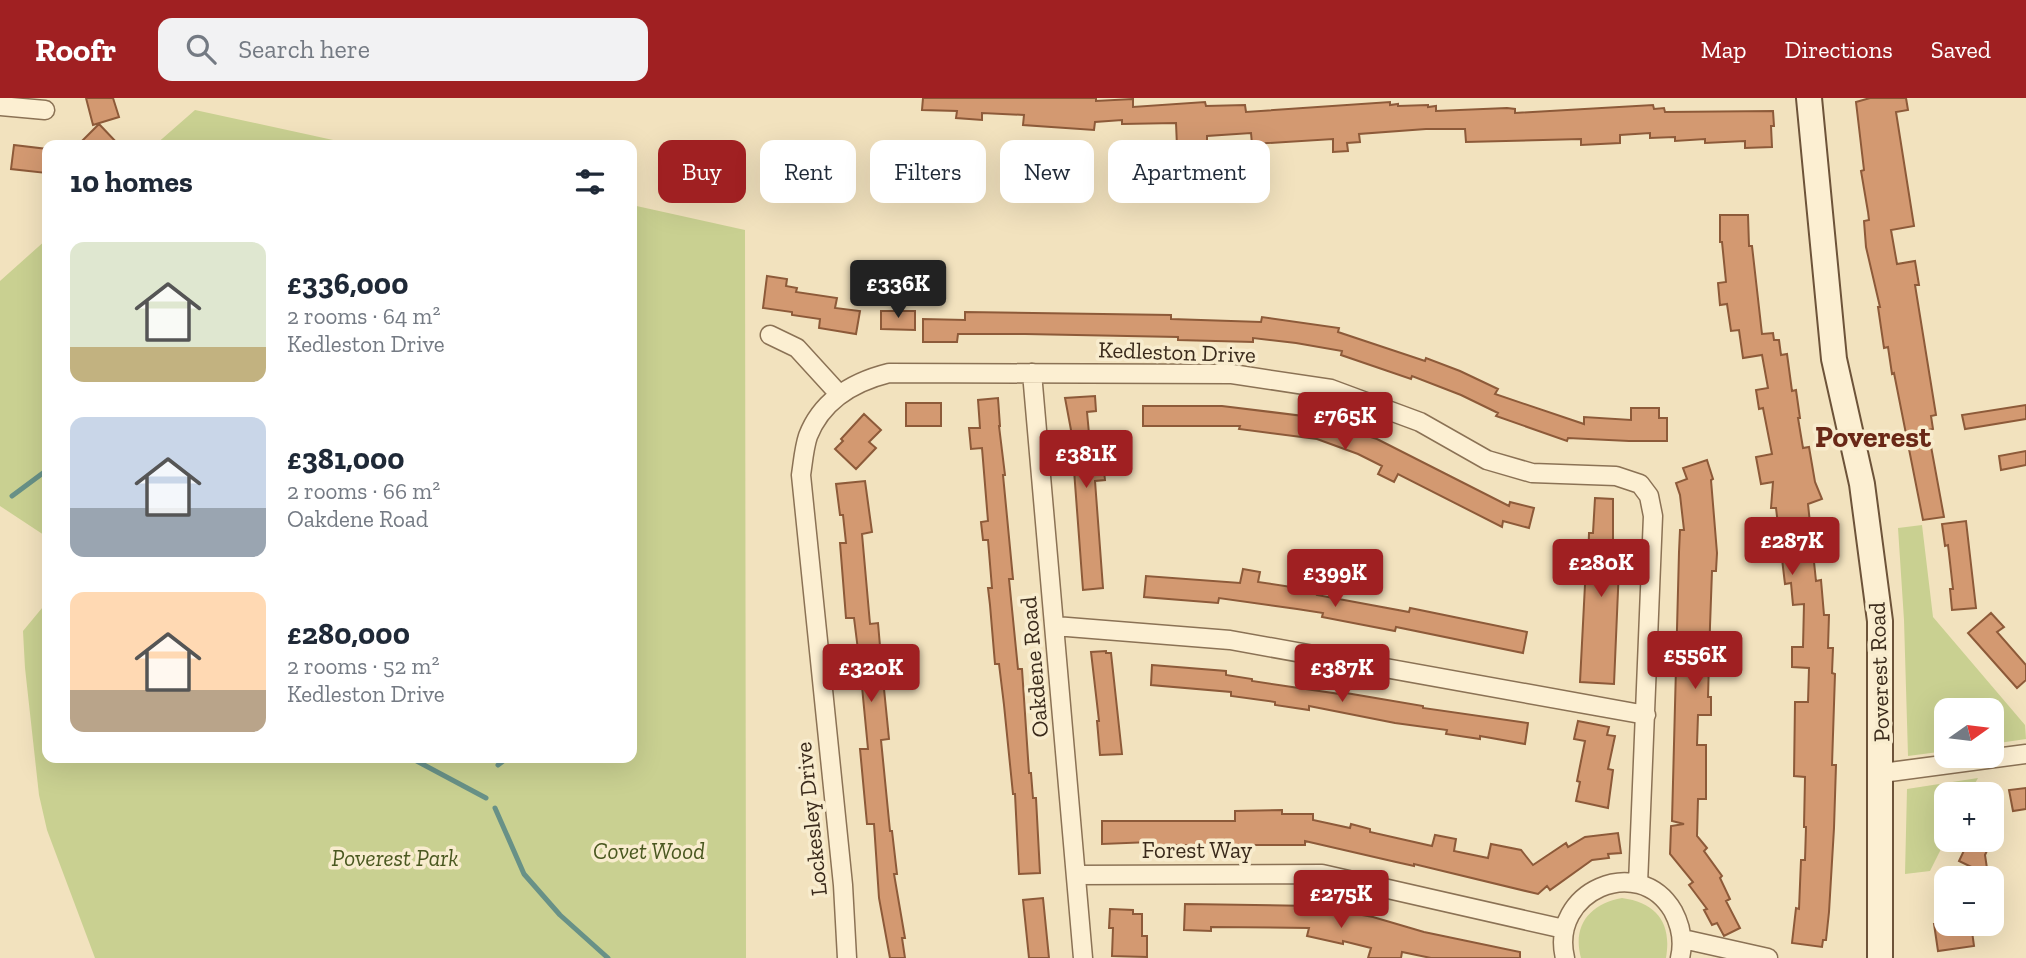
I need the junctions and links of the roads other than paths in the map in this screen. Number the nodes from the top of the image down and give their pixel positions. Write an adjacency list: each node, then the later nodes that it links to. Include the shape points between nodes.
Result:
1 (1809, 98): 10 (street, Poverest Road, via 1834,359 1862,484 1880,621)
2 (0, 106): 3 (street)
3 (45, 110)
4 (770, 335): 6 (street, via 797,348)
5 (1032, 373): 6 (street, Kedleston Drive, via 889,373 864,379); 7 (street, Oakdene Road); 8 (street, Kedleston Drive, via 1232,374 1331,389 1420,422 1487,460 1532,473 1616,476 1640,484 1649,496 1653,516)
6 (839, 394): 15 (street, Lockesley Drive, via 821,412 808,437 801,475 843,885)
7 (1055, 626): 8 (street, via 1230,640); 11 (street, Oakdene Road)
8 (1646, 715): 12 (street, Kedleston Drive)
9 (2026, 754): 10 (street)
10 (1882, 773): 20 (street, Poverest Road)
11 (1076, 875): 13 (street, Forest Way, via 1322,874); 16 (street, Oakdene Road)
12 (1638, 884): 13 (street, via 1600,886 1571,911); 14 (street, via 1669,905)
13 (1564, 929): 17 (street)
14 (1683, 939): 18 (street); 19 (street)
15 (846, 958)
16 (1083, 958)
17 (1565, 958)
18 (1680, 958)
19 (1768, 958)
20 (1881, 958)

